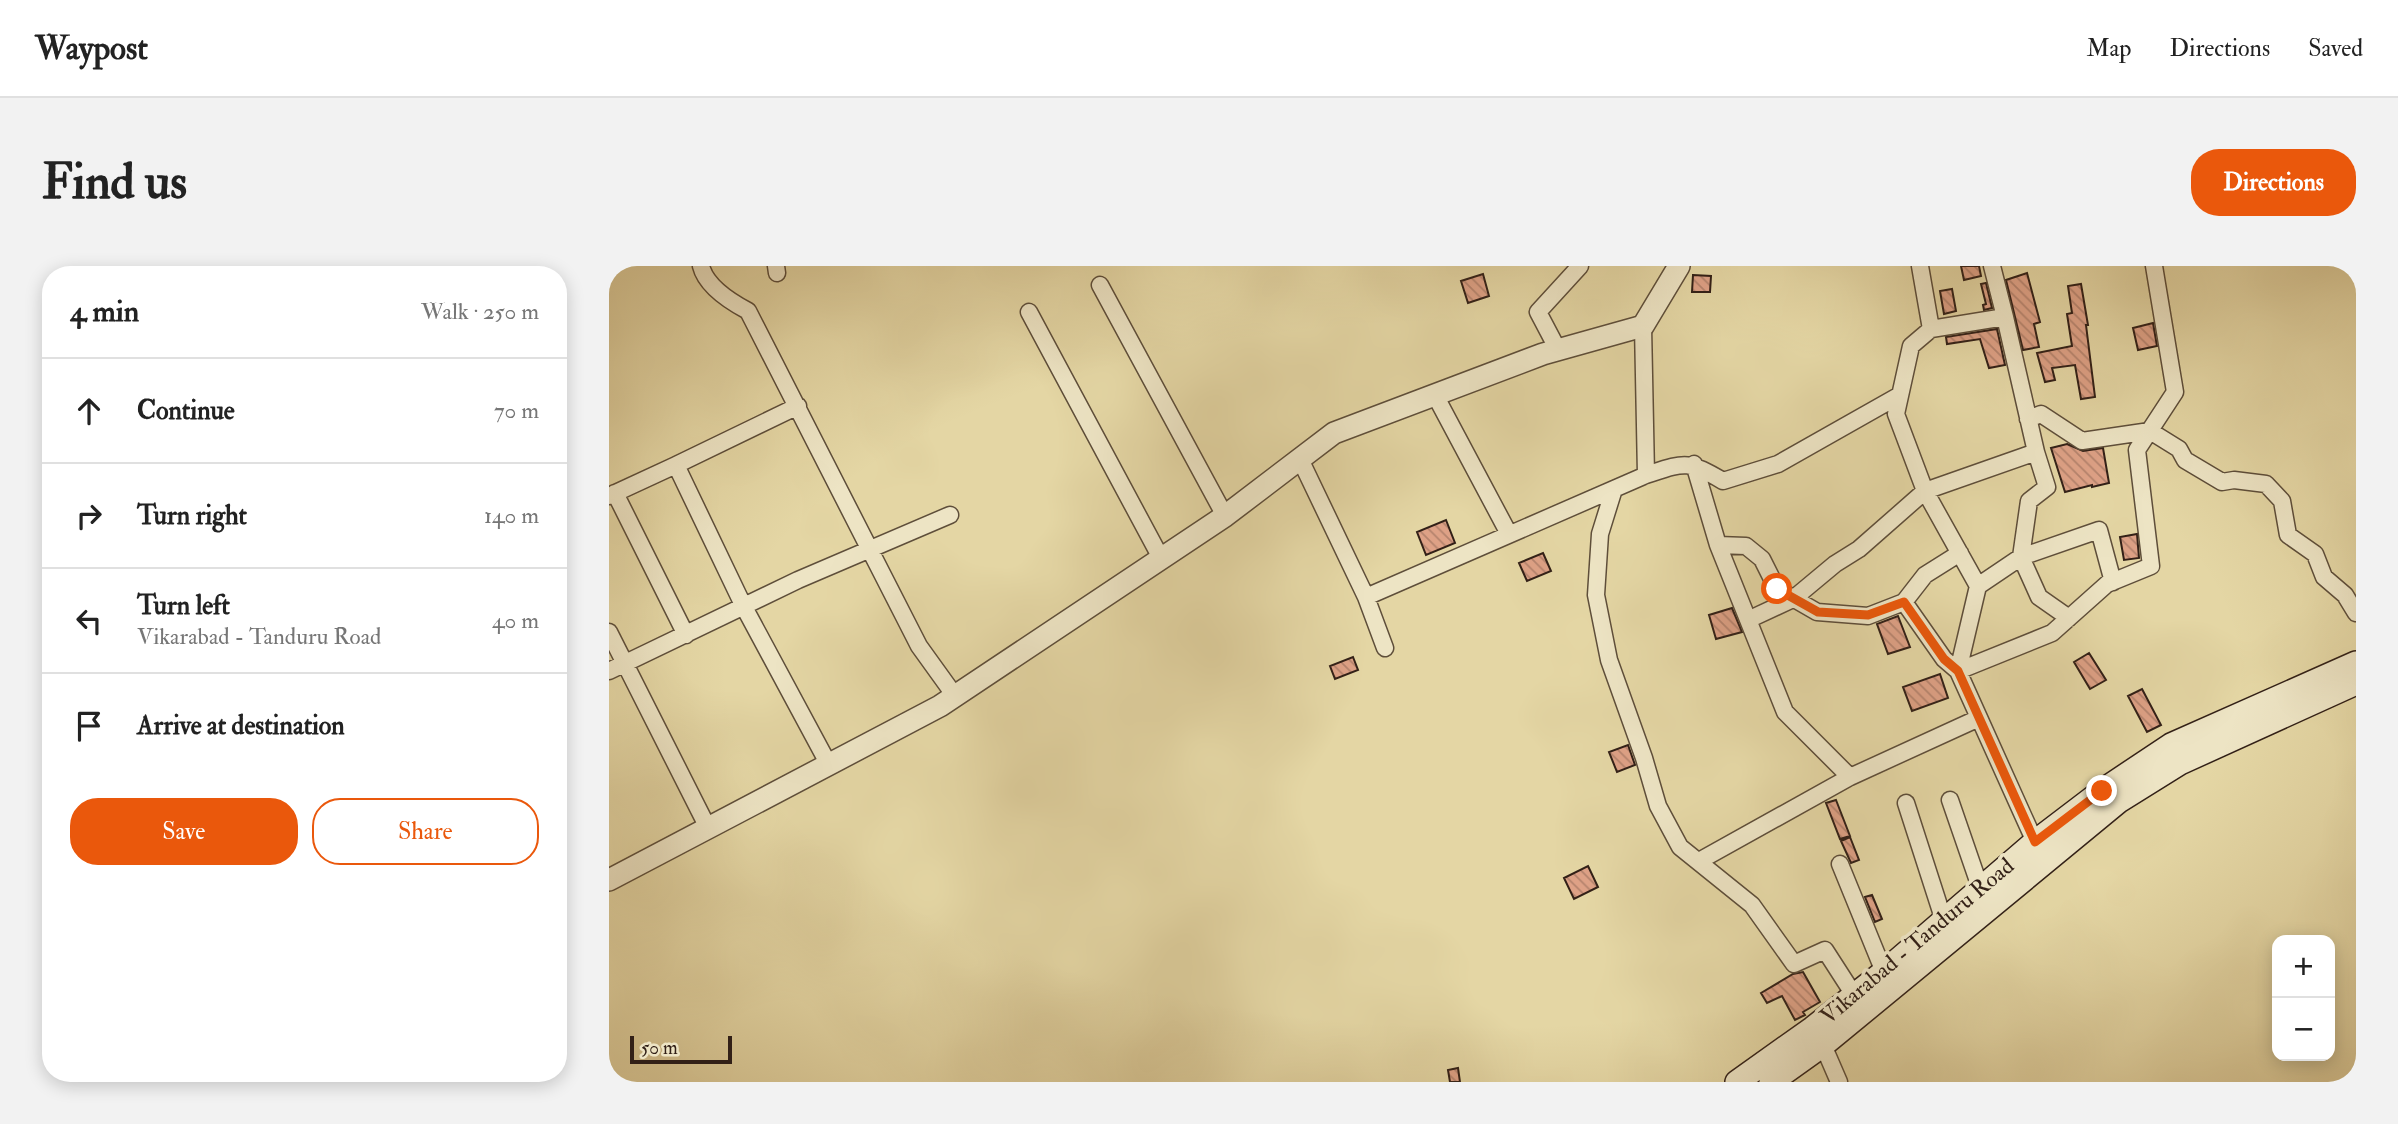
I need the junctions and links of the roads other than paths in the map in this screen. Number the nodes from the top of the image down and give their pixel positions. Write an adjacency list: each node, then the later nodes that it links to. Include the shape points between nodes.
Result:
1 (701, 266): 15 (street, via 702,273 729,300 748,311)
2 (1580, 266): 12 (street, via 1538,312)
3 (1679, 266): 10 (street)
4 (1920, 266): 11 (street)
5 (1991, 266): 9 (street)
6 (2154, 266): 17 (street, via 2175,392)
7 (1100, 285): 27 (street)
8 (1029, 312): 33 (street)
9 (2005, 317): 11 (street); 16 (street)
10 (1643, 326): 12 (street); 22 (street)
11 (1931, 329): 14 (street, via 1911,346)
12 (1558, 350): 13 (street)
13 (1435, 395): 19 (street, via 1334,433); 28 (street)
14 (1900, 395): 20 (street, via 1778,464 1723,481); 24 (street, via 1896,414)
15 (798, 406): 21 (street); 30 (street)
16 (2028, 419): 17 (street, via 2041,414 2082,441); 18 (street)
17 (2150, 431): 34 (street, via 2137,450 2151,566); 40 (street, via 2222,482 2266,484 2282,501 2288,535 2315,554 2324,576)
18 (2036, 453): 24 (street); 32 (street, via 2047,487 2029,500)
19 (1300, 459): 27 (street); 36 (street)
20 (1694, 464): 22 (street); 29 (street)
21 (676, 465): 25 (street); 39 (street)
22 (1646, 475): 23 (street)
23 (1614, 489): 28 (street); 57 (street, via 1600,534 1596,595 1609,660 1658,806 1679,847)
24 (1925, 491): 31 (street); 37 (street)
25 (612, 494): 44 (street)
26 (950, 515): 30 (street)
27 (1225, 516): 33 (street)
28 (1509, 534): 36 (street)
29 (1718, 545): 37 (street, via 1746,546 1762,559 1777,589); 42 (street)
30 (870, 551): 39 (street); 49 (street, via 919,646)
31 (1960, 553): 35 (street); 38 (street, via 1925,575)
32 (2021, 557): 34 (street, via 2099,530); 35 (street); 41 (street, via 2039,597)
33 (1162, 560): 49 (street)
34 (2113, 582): 41 (street)
35 (1978, 586): 47 (street)
36 (1366, 597): 45 (street)
37 (1793, 599): 38 (street, via 1818,612 1868,615); 42 (street)
38 (1904, 602): 47 (street, via 1944,659)
39 (744, 607): 44 (street); 51 (street)
40 (2356, 613)
41 (2069, 618): 47 (street, via 2052,633)
42 (1749, 619): 52 (street, via 1785,712)
43 (609, 632): 46 (street)
44 (686, 635): 46 (street)
45 (1385, 649)
46 (617, 668): 55 (street)
47 (1958, 671): 50 (street)
48 (2352, 675): 56 (main road, Vikarabad - Tanduru Road, via 2171,745); 59 (main road, Vikarabad - Tanduru Road, via 2180,763)
49 (955, 696): 51 (street)
50 (1979, 718): 52 (street); 56 (street)
51 (829, 765): 55 (street)
52 (1850, 777): 57 (street)
53 (1950, 800): 61 (street)
54 (1906, 803): 62 (street)
55 (708, 828): 60 (street)
56 (2035, 842): 59 (main road, Vikarabad - Tanduru Road)
57 (1699, 861): 64 (street, via 1752,905 1794,964 1825,950)
58 (1840, 864): 63 (street)
59 (2009, 879): 61 (main road, Vikarabad - Tanduru Road); 65 (main road, Vikarabad - Tanduru Road)
60 (609, 880)
61 (1981, 890): 62 (main road, Vikarabad - Tanduru Road)
62 (1944, 921): 63 (main road, Vikarabad - Tanduru Road)
63 (1884, 972): 64 (main road, Vikarabad - Tanduru Road)
64 (1854, 995): 66 (main road, Vikarabad - Tanduru Road)
65 (1823, 1045): 67 (main road, Vikarabad - Tanduru Road); 68 (street)
66 (1737, 1082)
67 (1771, 1082)
68 (1839, 1082)

